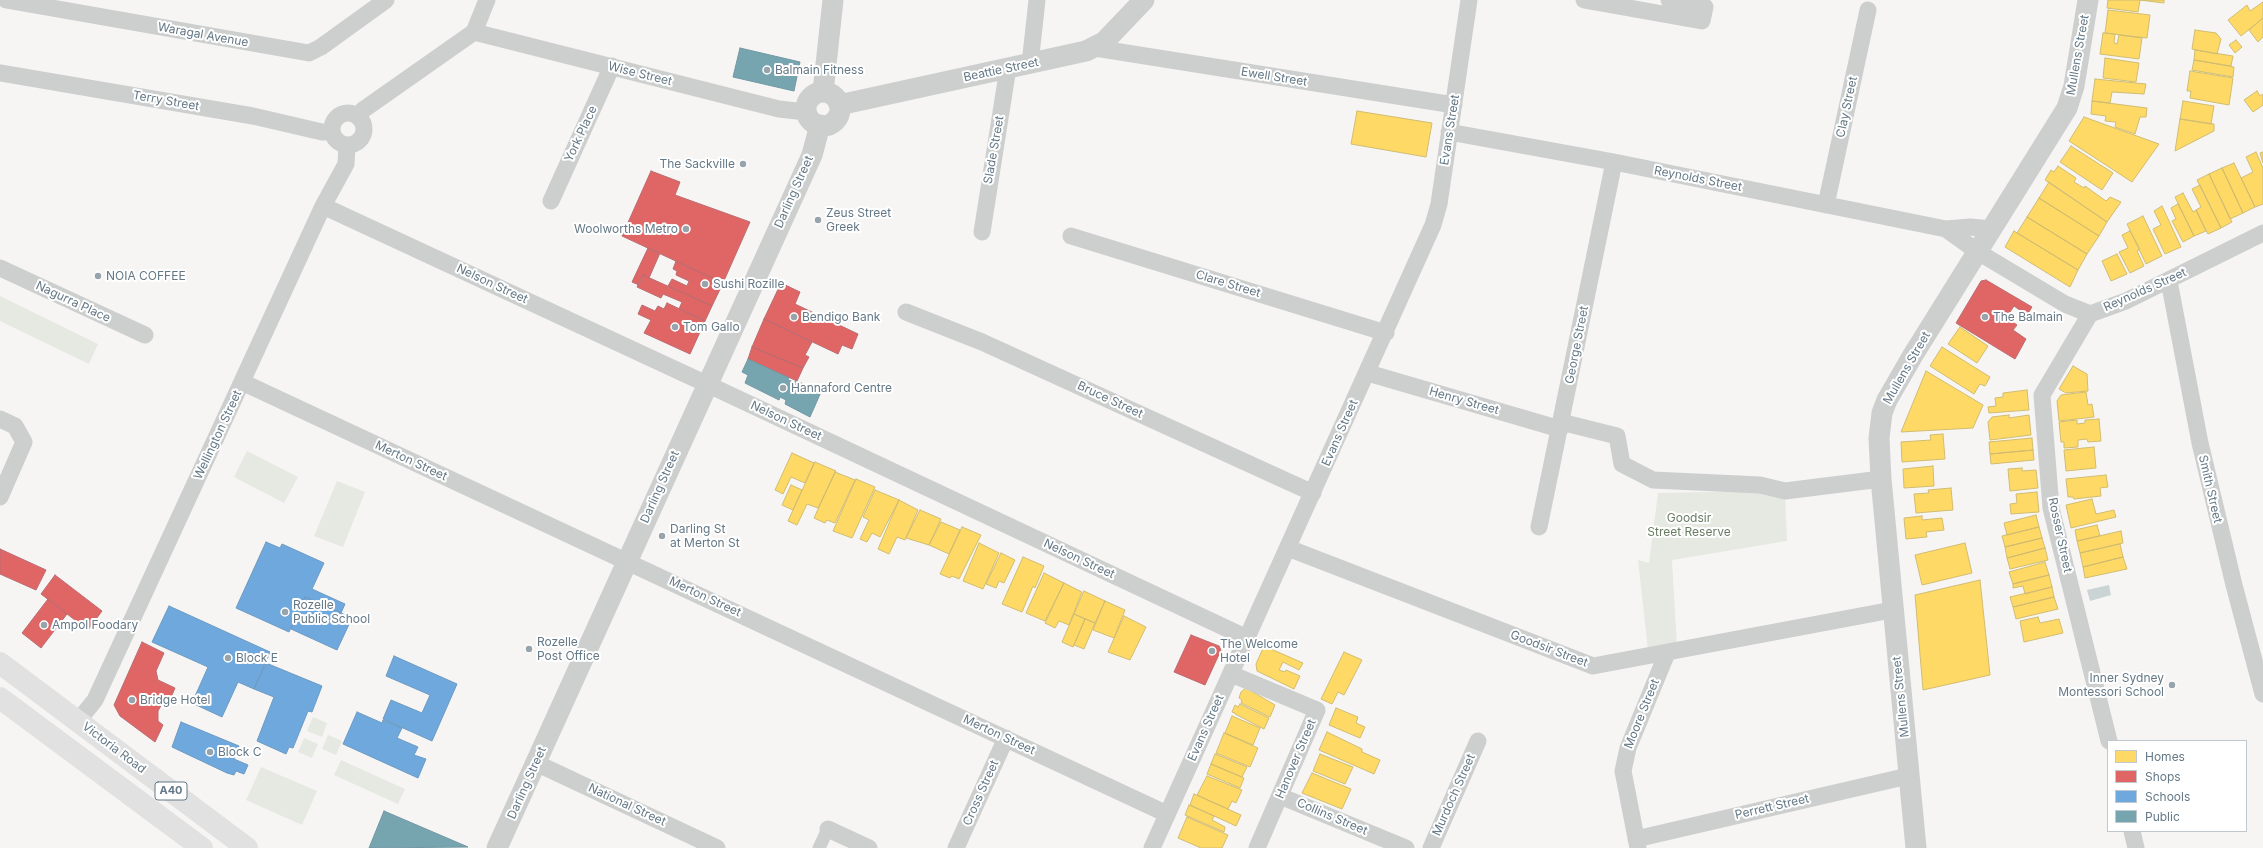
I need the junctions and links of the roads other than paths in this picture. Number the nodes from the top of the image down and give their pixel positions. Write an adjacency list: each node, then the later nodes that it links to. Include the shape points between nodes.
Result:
1 (6, 0): 2 (street, Waragal Avenue, via 309,53)
2 (386, 0)
3 (487, 0): 12 (street)
4 (833, 0): 18 (street)
5 (1037, 0): 14 (street)
6 (1144, 0): 13 (street, Beattie Street)
7 (1469, 0): 20 (street, Evans Street)
8 (1669, 0): 10 (street, via 1705,7 1702,21)
9 (2088, 0): 31 (street, Mullens Street, via 2071,100)
10 (1590, 1)
11 (1868, 10): 28 (street, Clay Street)
12 (474, 32): 15 (street, Wise Street); 21 (street, via 363,110)
13 (1095, 48): 14 (street, Beattie Street); 20 (street, Ewell Street)
14 (1030, 64): 16 (street, Beattie Street)
15 (612, 66): 22 (street, Wise Street); 27 (street, York Place)
16 (1008, 68): 19 (street, Beattie Street); 32 (street, Slade Street)
17 (0, 73): 23 (street, Terry Street)
18 (823, 92): 19 (street, via 834,96); 22 (street, via 810,98)
19 (839, 105): 22 (street, via 840,111 830,124)
20 (1454, 105): 24 (street, Evans Street)
21 (358, 117): 23 (street, via 348,113 337,117); 25 (street, via 363,125 363,135 357,143)
22 (813, 118): 44 (street, Darling Street, via 812,155)
23 (332, 132): 25 (street, via 337,142)
24 (1449, 132): 26 (street, Reynolds Street); 40 (street, Evans Street, via 1434,225)
25 (348, 145): 29 (street, Wellington Street, via 346,164)
26 (1614, 162): 28 (street, Reynolds Street); 46 (street, George Street)
27 (551, 201)
28 (1826, 205): 30 (street, Reynolds Street)
29 (323, 206): 43 (street, Wellington Street); 44 (street, Nelson Street)
30 (1946, 229): 31 (street, Reynolds Street); 35 (street, Reynolds Street)
31 (1992, 229): 35 (street, Mullens Street)
32 (982, 232)
33 (2263, 234): 37 (street, Reynolds Street)
34 (1071, 236): 40 (street, Clare Street)
35 (1978, 252): 39 (street, Reynolds Street, via 2065,304); 47 (street, Mullens Street, via 1887,400 1882,413 1879,438)
36 (0, 268): 41 (street, Nagurra Place)
37 (2169, 281): 39 (street, Reynolds Street); 58 (street, Smith Street, via 2200,443)
38 (906, 312): 48 (street, Bruce Street, via 982,342)
39 (2090, 314): 63 (street, Rosser Street, via 2042,395 2051,508)
40 (1386, 333): 42 (street, Evans Street)
41 (145, 335)
42 (1368, 373): 46 (street, Henry Street); 48 (street, Evans Street)
43 (242, 382): 52 (street, Merton Street); 60 (street, Wellington Street, via 95,700)
44 (707, 384): 52 (street, Darling Street); 54 (street, Nelson Street)
45 (0, 419): 49 (street, via 15,426 24,442)
46 (1561, 426): 47 (street, Henry Street, via 1617,436 1622,464 1653,480 1760,485 1785,491); 50 (street, George Street)
47 (1881, 479): 53 (street, Mullens Street)
48 (1313, 493): 51 (street, Evans Street)
49 (0, 497)
50 (1539, 527)
51 (1288, 548): 54 (street, Evans Street); 55 (street, Goodsir Street, via 1593,666)
52 (627, 560): 62 (street, Merton Street); 65 (street, Darling Street)
53 (1892, 610): 55 (street, Goodsir Street); 66 (street, Mullens Street)
54 (1247, 638): 57 (street, Evans Street)
55 (1667, 653): 71 (street, Moore Street, via 1628,748 1623,771)
56 (0, 663): 60 (highway, Victoria Road / A40)
57 (1231, 674): 67 (street, Hanover Street, via 1317,710); 68 (street, Evans Street)
58 (2263, 694)
59 (0, 698): 61 (highway, A40)
60 (78, 721): 61 (highway, via 61,730); 73 (highway, Victoria Road / A40)
61 (42, 729): 72 (highway, A40)
62 (1006, 738): 68 (street, Merton Street); 78 (street, Cross Street)
63 (2109, 740)
64 (1478, 741): 82 (street, Murdoch Street)
65 (536, 763): 74 (street, Darling Street); 75 (street, National Street)
66 (1908, 776): 71 (street, Perrett Street); 83 (street, Mullens Street)
67 (1280, 796): 80 (street, Hanover Street); 81 (street, Collins Street)
68 (1167, 814): 79 (street, Evans Street)
69 (828, 829): 76 (street); 77 (street)
70 (2132, 832): 84 (street)
71 (1637, 844)
72 (202, 848)
73 (247, 848)
74 (498, 848)
75 (717, 848)
76 (818, 848)
77 (869, 848)
78 (956, 848)
79 (1152, 848)
80 (1257, 848)
81 (1406, 848)
82 (1430, 848)
83 (1916, 848)
84 (2136, 848)

